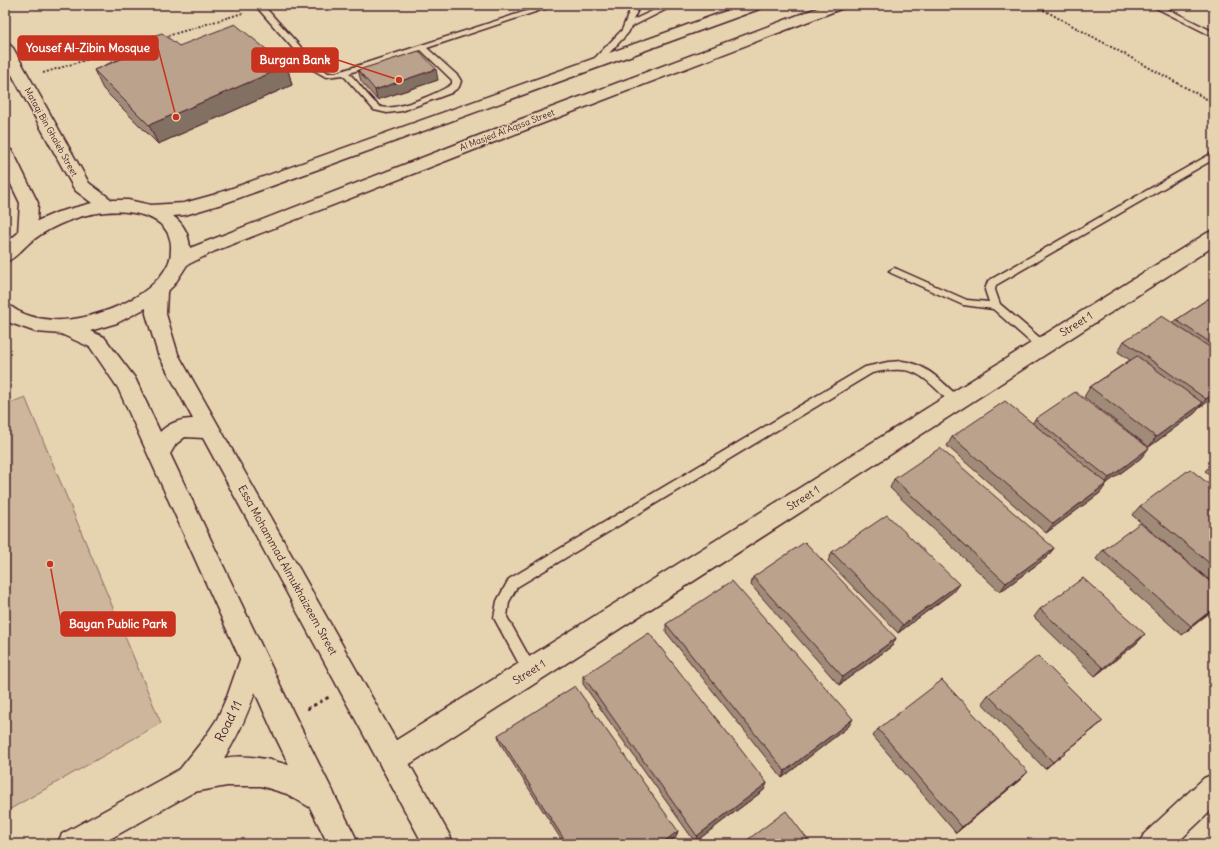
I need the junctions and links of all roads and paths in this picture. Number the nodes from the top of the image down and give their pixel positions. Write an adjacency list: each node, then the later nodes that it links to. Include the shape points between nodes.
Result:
1 (552, 5): 12 (lane)
2 (636, 5): 9 (lane)
3 (671, 5): 9 (lane)
4 (757, 5): 15 (street)
5 (838, 5): 26 (street, Al Masjed Al Aqssa Street, via 500,133 208,247)
6 (984, 5): 18 (path, via 1040,8)
7 (1154, 5): 10 (lane)
8 (260, 6): 11 (path); 16 (lane, via 313,66 326,75)
9 (628, 25): 15 (lane)
10 (1214, 35)
11 (164, 37)
12 (422, 47): 16 (lane); 16 (lane, via 457,81 456,85 448,91 399,109 387,111 377,108)
13 (5, 48): 17 (street, Mataqi Bin Ghaleb Street)
14 (126, 48): 17 (path)
15 (593, 65): 22 (street, via 219,199 185,209)
16 (344, 72)
17 (22, 79): 21 (street, Mataqi Bin Ghaleb Street, via 82,187)
18 (1214, 103)
19 (5, 154): 23 (street, via 29,203)
20 (1214, 155): 29 (lane, via 991,283 990,290)
21 (109, 206): 22 (street, via 132,206); 23 (street, via 80,210 52,220)
22 (151, 211): 26 (street, via 167,219 177,231 181,245)
23 (27, 234): 25 (street)
24 (1214, 237): 34 (street, Street 1)
25 (5, 256)
26 (179, 261): 28 (street, via 171,276)
27 (894, 271): 29 (lane, via 966,303)
28 (157, 290): 33 (street, via 131,308 98,322); 36 (street, Essa Mohammad Almukhaizeem Street, via 156,314 168,354)
29 (996, 306): 34 (lane)
30 (5, 311): 32 (street)
31 (5, 325): 32 (street)
32 (32, 325): 33 (street)
33 (63, 327): 37 (street, via 97,342 127,384)
34 (1042, 346): 35 (street, Street 1)
35 (956, 401): 39 (street, Street 1); 39 (lane, via 921,370 902,365 887,365 869,370 513,583 503,601 500,618)
36 (210, 430): 37 (street, via 191,426 176,430 166,438); 40 (street, Essa Mohammad Almukhaizeem Street)
37 (159, 454): 38 (street)
38 (253, 657): 41 (street); 43 (street, Road 11, via 245,687 232,718 214,749)
39 (530, 671): 42 (street, Street 1)
40 (352, 685): 41 (path); 42 (street, Essa Mohammad Almukhaizeem Street)
41 (283, 722): 45 (street)
42 (392, 759): 48 (street, Essa Mohammad Almukhaizeem Street)
43 (190, 779): 45 (street, Road 11, via 227,772 261,772 293,781); 46 (street, Road 11)
44 (1214, 788): 49 (street)
45 (321, 798): 47 (street)
46 (72, 844)
47 (344, 844)
48 (439, 844)
49 (1154, 844)

